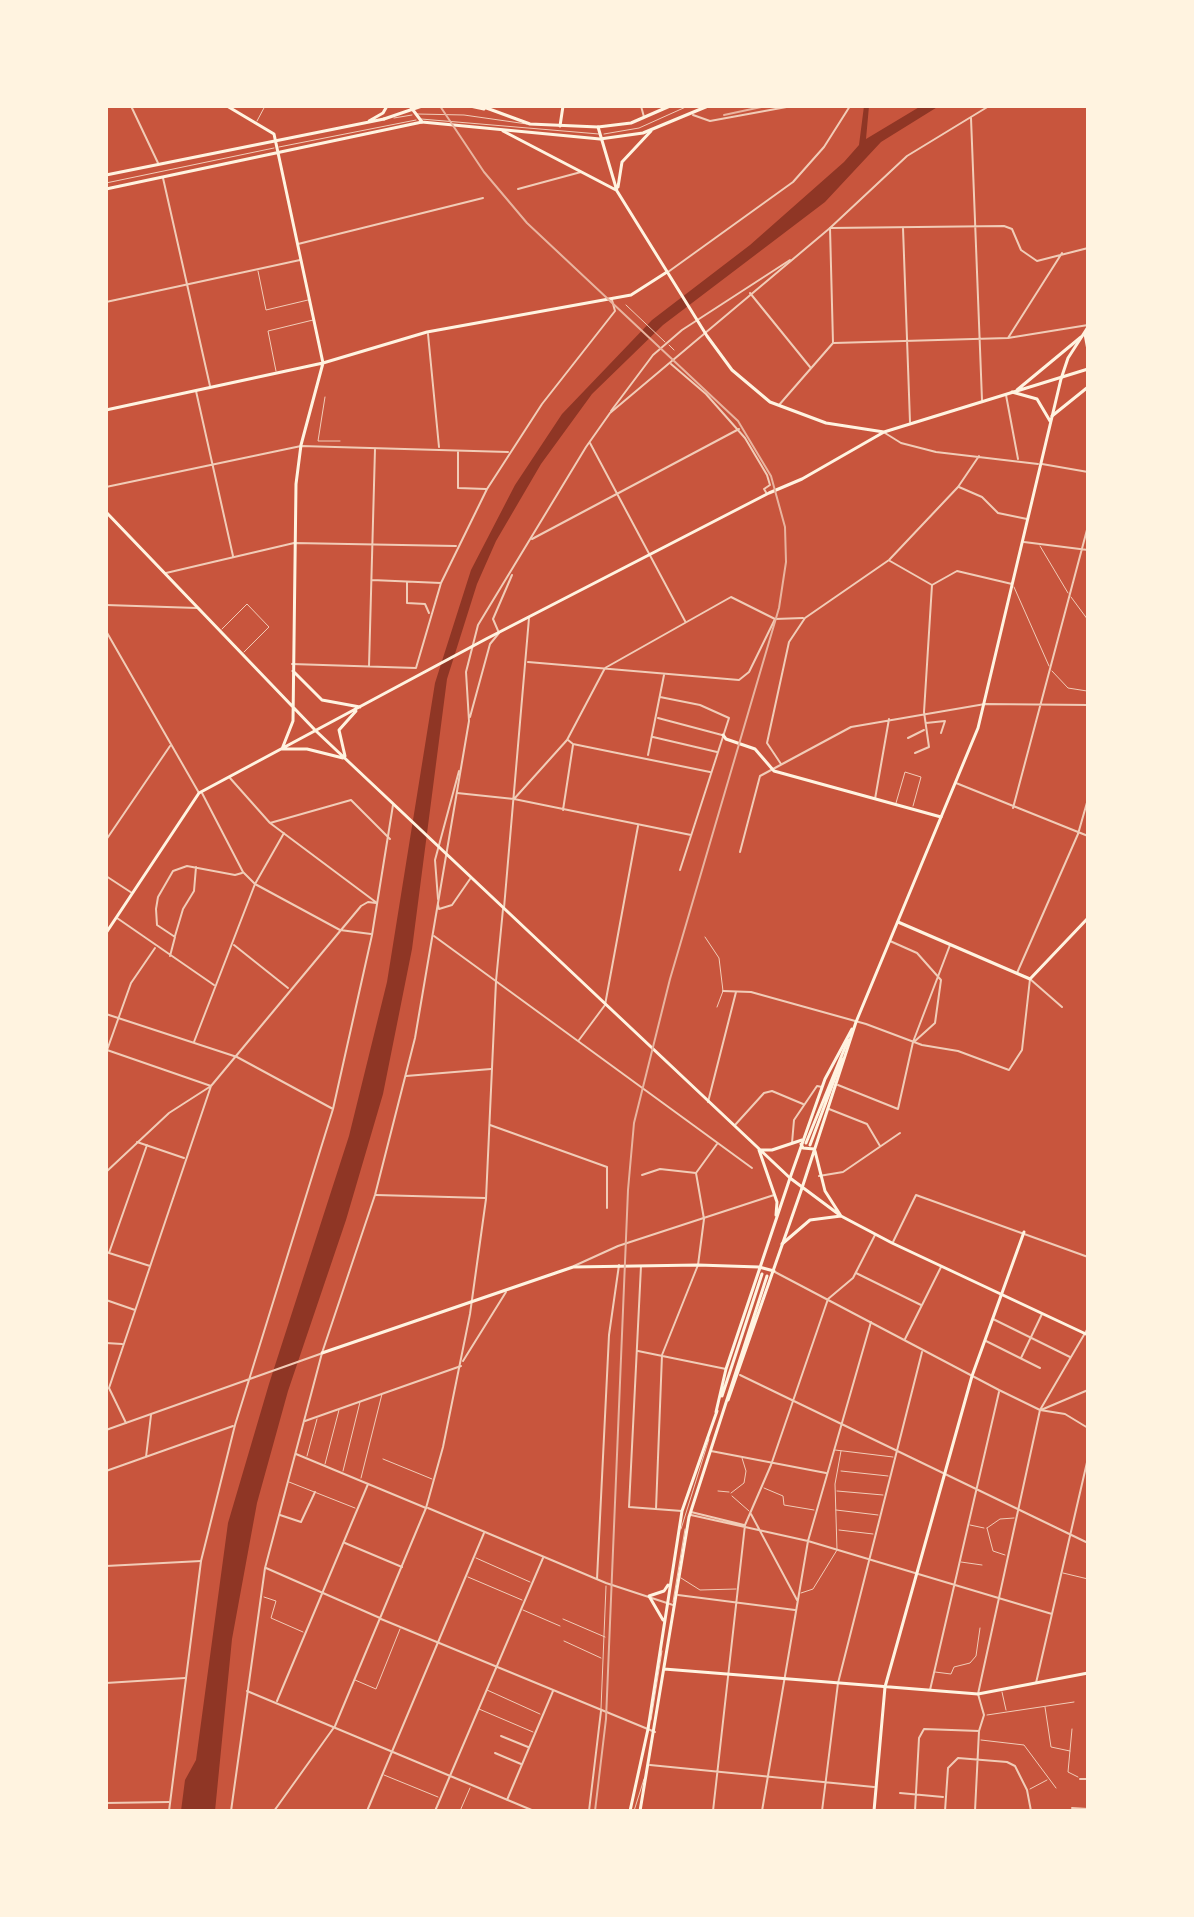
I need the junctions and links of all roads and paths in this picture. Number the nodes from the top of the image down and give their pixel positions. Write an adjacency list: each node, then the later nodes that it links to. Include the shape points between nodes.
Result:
1 (131, 106): 37 (street)
2 (227, 106): 26 (main road)
3 (265, 106): 26 (street)
4 (387, 106): 27 (main road)
5 (421, 106): 17 (main road); 19 (street)
6 (470, 106): 18 (main road)
7 (481, 106): 18 (main road)
8 (563, 106): 29 (main road)
9 (641, 106): 22 (street)
10 (670, 106): 22 (main road)
11 (688, 106): 33 (street, via 639,128)
12 (708, 106): 16 (main road)
13 (792, 106): 21 (street, via 710,121)
14 (850, 106): 55 (street, via 793,182)
15 (989, 106): 23 (street)
16 (696, 107): 21 (main road)
17 (411, 108): 20 (main road); 24 (main road)
18 (488, 110): 28 (main road)
19 (431, 112): 20 (street); 28 (street)
20 (415, 114): 24 (street); 25 (main road)
21 (688, 114): 31 (main road)
22 (645, 118): 30 (main road)
23 (971, 118): 46 (street); 48 (street, via 907,156)
24 (384, 119): 27 (main road)
25 (421, 121): 32 (main road); 33 (street); 35 (street); 36 (main road)
26 (256, 123): 34 (main road)
27 (363, 124): 34 (main road)
28 (530, 124): 29 (main road)
29 (560, 126): 30 (main road)
30 (598, 127): 33 (main road)
31 (653, 129): 33 (main road); 44 (main road, via 622,162)
32 (503, 131): 33 (main road); 38 (main road)
33 (600, 137): 44 (main road)
34 (276, 140): 35 (main road); 37 (main road)
35 (278, 147): 36 (main road); 41 (street)
36 (279, 153): 40 (main road); 49 (main road)
37 (159, 165): 39 (main road)
38 (582, 172): 43 (street); 44 (main road)
39 (106, 175)
40 (163, 177): 42 (main road); 56 (street)
41 (106, 183)
42 (106, 189)
43 (518, 189)
44 (617, 191): 55 (main road)
45 (483, 198): 49 (street)
46 (974, 225): 47 (street); 51 (street, via 1012,229 1021,250 1034,261); 67 (street)
47 (903, 226): 48 (street); 68 (street)
48 (830, 228): 53 (street); 69 (street)
49 (298, 244): 52 (main road)
50 (1088, 248): 51 (street)
51 (1063, 252): 66 (street)
52 (302, 259): 54 (street); 59 (main road)
53 (791, 260): 57 (street); 87 (street, via 680,332 653,355)
54 (257, 269): 56 (street); 59 (street, via 266,310)
55 (668, 272): 58 (main road, via 631,295); 85 (main road, via 707,336 746,385)
56 (187, 284): 60 (street); 79 (street)
57 (750, 293): 73 (street); 74 (street)
58 (611, 299): 64 (main road); 99 (street, via 615,311)
59 (311, 300): 62 (main road)
60 (106, 302)
61 (626, 305): 70 (street)
62 (315, 320): 72 (main road); 76 (street, via 268,331)
63 (1087, 328): 65 (main road); 66 (street); 71 (main road)
64 (427, 332): 72 (main road); 97 (street)
65 (1081, 337): 77 (main road); 81 (main road)
66 (1008, 338): 67 (street)
67 (977, 339): 68 (street); 84 (street)
68 (907, 341): 69 (street); 89 (street)
69 (833, 343): 74 (street)
70 (674, 350)
71 (1088, 350)
72 (323, 363): 76 (main road); 95 (main road)
73 (670, 363): 87 (street); 91 (street)
74 (811, 368): 85 (street)
75 (1088, 369): 77 (main road)
76 (276, 373): 79 (main road)
77 (1061, 379): 81 (main road); 88 (main road)
78 (1088, 387): 88 (main road)
79 (211, 388): 80 (main road)
80 (196, 391): 86 (main road); 103 (street)
81 (1014, 391): 82 (main road); 90 (main road, via 1037,399)
82 (1006, 393): 84 (main road); 101 (street)
83 (325, 397): 93 (street, via 318,441)
84 (982, 400): 89 (main road)
85 (778, 406): 92 (main road, via 826,423)
86 (106, 410)
87 (610, 413): 94 (street)
88 (1052, 416): 90 (main road)
89 (910, 422): 92 (main road)
90 (1051, 424): 102 (main road)
91 (739, 429): 108 (street); 109 (street, via 767,475)
92 (884, 432): 100 (street, via 913,446); 109 (main road)
93 (340, 441)
94 (589, 442): 108 (street); 113 (street)
95 (301, 446): 96 (street); 103 (street); 115 (main road)
96 (375, 447): 97 (street); 117 (street)
97 (439, 449): 98 (street)
98 (458, 449): 99 (street); 107 (street, via 458,488)
99 (509, 452): 107 (street)
100 (979, 456): 101 (street); 106 (street)
101 (1019, 461): 102 (street)
102 (1041, 464): 104 (street); 111 (main road)
103 (213, 465): 105 (street); 122 (street)
104 (1088, 472)
105 (106, 487)
106 (958, 487): 111 (street, via 982,497 998,513); 123 (street)
107 (487, 489): 118 (street)
108 (618, 493): 113 (street); 121 (street)
109 (767, 494): 121 (main road)
110 (106, 512): 125 (main road)
111 (1028, 519): 114 (main road)
112 (1088, 526): 119 (street)
113 (531, 539): 124 (street)
114 (1023, 541): 116 (street); 129 (main road)
115 (294, 543): 117 (street); 122 (street); 145 (main road)
116 (1039, 544): 119 (street); 131 (street)
117 (372, 545): 118 (street); 126 (street)
118 (458, 546): 128 (street)
119 (1082, 549): 120 (street); 131 (street)
120 (1088, 550)
121 (652, 556): 135 (main road); 139 (street)
122 (234, 557): 125 (street)
123 (889, 560): 130 (street); 136 (street)
124 (514, 571): 142 (street, via 493,619); 159 (street, via 478,625 466,672)
125 (165, 573): 133 (main road)
126 (370, 580): 127 (street); 146 (street)
127 (407, 581): 128 (street); 134 (street, via 407,603 425,604)
128 (441, 583): 134 (street)
129 (1013, 584): 130 (street, via 957,571); 148 (street); 152 (main road)
130 (932, 585): 156 (street)
131 (1070, 596): 138 (street); 148 (street)
132 (106, 605): 133 (street)
133 (199, 608): 141 (main road)
134 (431, 616): 146 (street, via 416,668)
135 (529, 618): 142 (main road); 144 (street)
136 (805, 618): 137 (street); 175 (street, via 789,642 767,743)
137 (775, 619): 139 (street, via 731,597); 149 (street, via 746,678)
138 (1088, 620)
139 (686, 623): 147 (street)
140 (106, 631): 169 (street)
141 (220, 631): 143 (main road); 143 (street, via 247,604 269,627)
142 (499, 633): 155 (main road); 159 (street, via 490,644)
143 (242, 654): 154 (main road)
144 (527, 661): 147 (street); 183 (street)
145 (292, 667): 146 (street); 154 (main road); 155 (main road, via 322,700)
146 (369, 667)
147 (605, 668): 149 (street); 167 (street)
148 (1050, 669): 151 (street, via 1068,688 1087,691); 153 (street)
149 (664, 674): 150 (street)
150 (660, 697): 157 (street); 164 (street, via 729,718)
151 (1088, 703): 153 (street)
152 (985, 704): 153 (street); 156 (street); 180 (main road)
153 (1041, 704): 189 (street)
154 (291, 705): 162 (main road); 170 (main road, via 290,733)
155 (360, 707): 162 (main road); 174 (main road, via 339,730)
156 (924, 712): 158 (street); 160 (street)
157 (656, 717): 164 (street); 165 (street)
158 (889, 718): 175 (street, via 851,727); 184 (street)
159 (469, 721): 176 (street)
160 (925, 723): 161 (street); 163 (street, via 945,721)
161 (925, 729): 166 (street); 172 (street, via 929,747)
162 (316, 731): 170 (main road); 174 (main road)
163 (941, 733)
164 (723, 735): 171 (street); 177 (main road, via 755,749)
165 (652, 737): 171 (street); 173 (street)
166 (908, 738)
167 (567, 740): 168 (street); 183 (street)
168 (573, 744): 173 (street); 190 (street)
169 (171, 745): 181 (street); 199 (street)
170 (282, 749): 174 (main road, via 328,752); 179 (main road)
171 (718, 752): 178 (street)
172 (915, 753)
173 (648, 758): 178 (street)
174 (346, 759): 186 (main road)
175 (781, 765): 177 (street)
176 (459, 771): 182 (street); 209 (street, via 435,860)
177 (774, 771): 184 (main road); 200 (street, via 760,776)
178 (711, 772): 196 (street)
179 (229, 777): 181 (main road); 192 (street)
180 (955, 783): 189 (street); 191 (main road)
181 (200, 793): 203 (street); 207 (main road)
182 (457, 793): 183 (street); 209 (street)
183 (514, 799): 190 (street); 210 (street)
184 (875, 799): 187 (main road)
185 (1088, 799): 195 (street)
186 (393, 805): 198 (street); 205 (main road)
187 (895, 805): 188 (main road); 188 (street, via 905,772 921,777)
188 (912, 808): 191 (main road)
189 (1013, 808): 195 (street)
190 (563, 810): 193 (street)
191 (941, 817): 213 (main road)
192 (270, 823): 194 (street); 198 (street, via 351,800)
193 (638, 825): 196 (street); 233 (street)
194 (284, 833): 206 (street); 208 (street)
195 (1078, 834): 197 (street); 225 (street)
196 (691, 835): 202 (street)
197 (1088, 836)
198 (390, 839): 208 (street)
199 (106, 840)
200 (740, 852)
201 (196, 867): 203 (street); 218 (street, via 194,891); 218 (street, via 173,871 158,897 157,925)
202 (680, 870)
203 (243, 872): 206 (street)
204 (106, 876): 207 (street)
205 (471, 878): 209 (street, via 454,903); 210 (main road)
206 (255, 884): 214 (street); 221 (street)
207 (132, 893): 211 (main road)
208 (378, 904): 214 (street, via 361,906); 216 (street)
209 (439, 909): 217 (street)
210 (503, 909): 228 (street); 233 (main road)
211 (116, 918): 215 (main road); 223 (street)
212 (1088, 918): 227 (main road)
213 (897, 921): 220 (main road); 222 (main road)
214 (340, 930): 216 (street); 230 (street)
215 (106, 933)
216 (372, 935): 251 (street)
217 (434, 936): 228 (street); 245 (street)
218 (175, 937): 224 (street)
219 (705, 937): 232 (street, via 719,958)
220 (889, 941): 226 (street, via 917,953); 238 (main road)
221 (232, 944): 229 (street); 230 (street)
222 (950, 944): 225 (main road); 226 (street)
223 (156, 947): 224 (street); 237 (street, via 131,983)
224 (170, 956): 229 (street)
225 (1016, 974): 227 (main road)
226 (936, 978): 240 (street); 240 (street, via 941,980 938,1016)
227 (1030, 979): 235 (street); 240 (street, via 1022,1050 1009,1070)
228 (496, 981): 239 (street); 244 (street)
229 (215, 985): 241 (street)
230 (289, 989): 243 (street)
231 (736, 990): 232 (street); 238 (street); 249 (street)
232 (723, 991): 234 (street)
233 (605, 1005): 239 (street); 249 (main road)
234 (717, 1007)
235 (1062, 1007)
236 (106, 1014): 237 (street)
237 (118, 1018): 241 (street); 242 (street)
238 (856, 1022): 240 (street); 246 (main road); 248 (main road); 260 (main road)
239 (578, 1041): 257 (street)
240 (913, 1042): 246 (street, via 898,1109)
241 (193, 1043): 243 (street)
242 (106, 1052): 247 (street)
243 (237, 1057): 247 (street); 251 (street)
244 (492, 1069): 245 (street); 253 (street)
245 (406, 1076): 272 (street)
246 (838, 1085): 252 (main road)
247 (211, 1086): 256 (street); 263 (street)
248 (822, 1087): 250 (street, via 817,1086); 260 (main road)
249 (708, 1102): 254 (main road)
250 (803, 1104): 254 (street, via 772,1091 764,1093); 258 (street, via 794,1120)
251 (333, 1109): 321 (street)
252 (829, 1109): 260 (main road); 261 (street, via 867,1124)
253 (490, 1125): 273 (street); 274 (street, via 607,1167)
254 (734, 1126): 262 (main road)
255 (900, 1133): 261 (street)
256 (136, 1141): 259 (street); 265 (street)
257 (718, 1143): 264 (street); 266 (street)
258 (792, 1144): 260 (main road); 262 (main road)
259 (147, 1145): 263 (street); 282 (street)
260 (808, 1145): 268 (main road); 269 (main road); 270 (main road)
261 (880, 1147): 268 (street, via 843,1172)
262 (759, 1150): 269 (main road); 271 (main road)
263 (186, 1158): 287 (street)
264 (752, 1168)
265 (106, 1172)
266 (696, 1173): 267 (street, via 660,1169); 276 (street)
267 (642, 1175)
268 (819, 1176): 275 (main road)
269 (790, 1178): 270 (main road); 277 (main road)
270 (802, 1188): 275 (main road); 281 (main road)
271 (775, 1194): 276 (street); 277 (main road)
272 (375, 1195): 273 (street); 312 (street)
273 (486, 1199): 297 (street)
274 (607, 1208)
275 (841, 1216): 279 (main road); 281 (main road, via 810,1220)
276 (704, 1219): 286 (street); 288 (street, via 607,1250)
277 (774, 1223): 289 (main road)
278 (1024, 1232): 280 (street, via 916,1195); 283 (street); 294 (main road)
279 (876, 1234): 280 (main road); 292 (street)
280 (892, 1243): 290 (main road)
281 (782, 1244): 291 (main road)
282 (108, 1252): 287 (street)
283 (1088, 1257)
284 (619, 1265): 285 (main road); 288 (main road); 412 (street, via 609,1335)
285 (641, 1265): 286 (main road); 311 (street)
286 (698, 1265): 289 (main road); 313 (street)
287 (150, 1266): 299 (street)
288 (573, 1267): 293 (main road)
289 (759, 1267): 291 (main road); 318 (main road)
290 (941, 1267): 294 (main road); 298 (street)
291 (774, 1271): 295 (street); 319 (main road)
292 (856, 1273): 295 (street); 298 (street)
293 (509, 1288): 297 (main road); 316 (street)
294 (1002, 1295): 300 (main road); 301 (main road)
295 (828, 1299): 302 (street); 326 (street)
296 (106, 1300): 299 (street)
297 (472, 1301): 312 (main road); 316 (street)
298 (922, 1305): 306 (street)
299 (135, 1310): 309 (street)
300 (1042, 1313): 304 (main road); 305 (street)
301 (993, 1319): 305 (street); 307 (main road)
302 (871, 1322): 306 (street); 336 (street)
303 (1088, 1328): 304 (street)
304 (1086, 1334): 315 (street)
305 (1030, 1337): 314 (street); 315 (street)
306 (905, 1340): 310 (street)
307 (985, 1340): 314 (street); 320 (main road)
308 (106, 1343): 309 (street)
309 (123, 1344): 322 (street)
310 (923, 1350): 320 (street); 342 (street)
311 (637, 1351): 313 (street); 373 (street, via 629,1507)
312 (321, 1354): 321 (street); 334 (street)
313 (662, 1355): 318 (street); 373 (street)
314 (1021, 1358): 317 (street)
315 (1071, 1358): 329 (street)
316 (461, 1366): 325 (street); 360 (street)
317 (1040, 1368)
318 (726, 1369): 330 (main road)
319 (740, 1375): 326 (street); 332 (main road)
320 (972, 1376): 323 (street); 357 (main road)
321 (249, 1380): 331 (street); 338 (street)
322 (107, 1388): 335 (street)
323 (999, 1390): 329 (street); 365 (street)
324 (1088, 1390): 329 (street)
325 (383, 1393): 327 (street); 361 (street)
326 (793, 1400): 336 (street); 352 (street)
327 (360, 1401): 328 (street); 358 (street)
328 (339, 1409): 333 (street); 353 (street)
329 (1040, 1410): 339 (street, via 1065,1414); 374 (street)
330 (716, 1412): 332 (main road, via 765,1275); 337 (main road)
331 (152, 1414): 335 (street); 346 (street)
332 (722, 1414): 343 (main road)
333 (318, 1416): 334 (street); 350 (street)
334 (304, 1421): 345 (street)
335 (126, 1423): 340 (street)
336 (842, 1423): 341 (street); 342 (street)
337 (712, 1424): 377 (main road); 391 (street)
338 (235, 1425): 346 (street); 400 (street)
339 (1088, 1428)
340 (106, 1430)
341 (834, 1450): 344 (street); 356 (street)
342 (897, 1450): 347 (street); 357 (street)
343 (710, 1451): 348 (street); 380 (main road)
344 (841, 1451): 347 (street); 355 (street)
345 (295, 1454): 350 (street); 362 (street)
346 (146, 1457): 354 (street)
347 (895, 1457): 359 (street)
348 (742, 1458): 352 (street); 369 (street, via 744,1483)
349 (1088, 1458): 390 (street)
350 (307, 1459): 353 (street)
351 (383, 1459): 360 (street)
352 (771, 1465): 356 (street); 364 (street)
353 (325, 1466): 358 (street)
354 (106, 1471)
355 (839, 1471): 359 (street); 367 (street)
356 (827, 1473): 375 (street)
357 (945, 1473): 365 (street); 409 (main road)
358 (343, 1474): 361 (street)
359 (891, 1476): 370 (street)
360 (434, 1480): 371 (street)
361 (360, 1481): 363 (street)
362 (287, 1482): 368 (street); 379 (street)
363 (368, 1484): 371 (street); 372 (street)
364 (762, 1488): 375 (street, via 783,1496 784,1505); 378 (street)
365 (976, 1489): 374 (street); 383 (street)
366 (718, 1491): 369 (street)
367 (835, 1491): 370 (street); 376 (street)
368 (315, 1492): 372 (street); 379 (street, via 301,1522)
369 (731, 1493): 378 (street)
370 (886, 1496): 381 (street)
371 (426, 1508): 387 (street); 405 (street)
372 (358, 1509): 393 (street)
373 (656, 1509): 377 (street)
374 (1019, 1509): 382 (street); 390 (street)
375 (817, 1510): 392 (street)
376 (835, 1510): 381 (street); 386 (street)
377 (682, 1511): 391 (main road)
378 (751, 1513): 384 (street); 388 (street)
379 (278, 1514): 406 (street)
380 (690, 1514): 384 (street); 411 (main road); 429 (street, via 678,1555)
381 (881, 1515): 389 (street)
382 (1017, 1518): 385 (street, via 1000,1519); 396 (street)
383 (968, 1525): 385 (street); 401 (street)
384 (745, 1527): 388 (street); 418 (street)
385 (987, 1528): 396 (street, via 993,1551)
386 (836, 1530): 389 (street); 395 (street)
387 (484, 1532): 397 (street); 398 (street)
388 (760, 1532): 392 (street); 427 (street)
389 (876, 1534): 399 (street)
390 (1070, 1535): 394 (street); 408 (street)
391 (678, 1536): 414 (main road)
392 (808, 1541): 395 (street); 420 (street)
393 (344, 1542): 405 (street); 419 (street)
394 (1088, 1543)
395 (837, 1550): 399 (street); 420 (street, via 813,1589)
396 (1009, 1555): 424 (street)
397 (474, 1557): 410 (street); 415 (street)
398 (543, 1557): 412 (street); 415 (street)
399 (870, 1559): 409 (street); 453 (street)
400 (201, 1561): 403 (street); 449 (street)
401 (960, 1562): 404 (street); 417 (street)
402 (982, 1565): 404 (street)
403 (106, 1566)
404 (976, 1566): 407 (street)
405 (402, 1567): 433 (street)
406 (265, 1568): 419 (street); 422 (street)
407 (977, 1572)
408 (1061, 1572): 413 (street); 432 (street)
409 (917, 1573): 417 (street); 455 (main road)
410 (466, 1577): 425 (street); 442 (street)
411 (681, 1578): 418 (street, via 700,1590); 421 (main road)
412 (597, 1579): 416 (street)
413 (1088, 1579)
414 (671, 1581): 423 (main road, via 664,1591); 426 (main road)
415 (532, 1583): 425 (street)
416 (606, 1583): 423 (street); 440 (street)
417 (954, 1585): 424 (street); 446 (street)
418 (738, 1589): 428 (street)
419 (322, 1593): 433 (street); 439 (street)
420 (799, 1593): 427 (street)
421 (678, 1595): 428 (street); 429 (main road)
422 (261, 1596): 439 (street, via 276,1601 271,1618); 459 (street)
423 (649, 1596): 426 (street); 435 (main road)
424 (999, 1598): 432 (street); 461 (street)
425 (524, 1601): 430 (street)
426 (667, 1602): 429 (street); 435 (main road)
427 (797, 1602): 431 (street)
428 (737, 1604): 431 (street); 448 (street)
429 (673, 1605): 445 (main road)
430 (521, 1609): 436 (street); 444 (street)
431 (796, 1611): 450 (street)
432 (1052, 1614): 454 (street)
433 (380, 1618): 437 (street); 451 (street)
434 (563, 1619): 440 (street)
435 (664, 1625): 471 (main road)
436 (560, 1626)
437 (401, 1627): 442 (street); 451 (street, via 376,1689)
438 (980, 1628): 446 (street, via 970,1663 954,1667 951,1674)
439 (305, 1633): 462 (street)
440 (605, 1637): 443 (street)
441 (564, 1641): 443 (street)
442 (438, 1642): 444 (street); 479 (street)
443 (604, 1659): 466 (street)
444 (496, 1667): 456 (street); 457 (street)
445 (664, 1669): 448 (main road); 474 (main road)
446 (934, 1672): 460 (street)
447 (1088, 1673): 454 (main road)
448 (729, 1675): 450 (main road); 485 (street)
449 (185, 1678): 452 (street); 502 (street)
450 (784, 1679): 453 (main road); 488 (street)
451 (355, 1680): 470 (street)
452 (106, 1683)
453 (838, 1683): 455 (main road); 492 (street)
454 (1036, 1684): 458 (main road)
455 (885, 1687): 460 (main road); 494 (main road)
456 (487, 1690): 465 (street); 469 (street)
457 (553, 1690): 466 (street); 469 (street)
458 (1002, 1690): 461 (main road); 467 (street)
459 (247, 1691): 462 (street); 507 (street)
460 (930, 1691): 461 (main road)
461 (978, 1694): 468 (street)
462 (276, 1702): 470 (street)
463 (1074, 1702): 464 (street)
464 (1045, 1707): 467 (street); 480 (street, via 1051,1747)
465 (479, 1708): 475 (street); 487 (street)
466 (601, 1710): 471 (street); 513 (street)
467 (1006, 1713): 468 (street)
468 (984, 1715): 473 (street)
469 (543, 1716): 475 (street)
470 (335, 1726): 479 (street); 508 (street)
471 (648, 1729): 474 (street); 514 (main road)
472 (1072, 1729): 480 (street)
473 (979, 1731): 477 (street); 498 (street, via 924,1729 919,1738)
474 (655, 1732): 484 (main road)
475 (536, 1733): 478 (street)
476 (501, 1736): 478 (street)
477 (979, 1740): 482 (street); 489 (street, via 1024,1745)
478 (529, 1747): 483 (street)
479 (393, 1751): 486 (street); 487 (street)
480 (1070, 1751): 490 (street, via 1068,1772)
481 (495, 1753): 483 (street)
482 (978, 1760): 496 (street, via 1015,1766); 499 (street, via 958,1758 950,1763); 522 (street)
483 (522, 1764): 501 (street)
484 (649, 1765): 485 (street); 514 (street); 515 (main road)
485 (717, 1773): 488 (street); 516 (street)
486 (383, 1775): 500 (street); 509 (street)
487 (450, 1775): 493 (street); 500 (street)
488 (768, 1778): 492 (street); 517 (street)
489 (1049, 1778): 495 (street); 496 (street)
490 (1080, 1779): 491 (street)
491 (1088, 1779)
492 (825, 1783): 494 (street); 518 (street)
493 (472, 1784): 501 (street); 511 (street)
494 (876, 1788): 519 (main road)
495 (1056, 1788)
496 (1027, 1790): 523 (street)
497 (900, 1793): 498 (street)
498 (917, 1795): 499 (street); 520 (street)
499 (945, 1797): 521 (street)
500 (440, 1798): 510 (street)
501 (507, 1800): 512 (street)
502 (170, 1802): 503 (street); 506 (street)
503 (106, 1803)
504 (1072, 1808): 505 (street)
505 (1088, 1809)
506 (169, 1811)
507 (231, 1811)
508 (274, 1811)
509 (367, 1811)
510 (435, 1811)
511 (460, 1811)
512 (534, 1811)
513 (589, 1811)
514 (632, 1811)
515 (640, 1811)
516 (713, 1811)
517 (762, 1811)
518 (822, 1811)
519 (874, 1811)
520 (915, 1811)
521 (945, 1811)
522 (975, 1811)
523 (1031, 1811)

